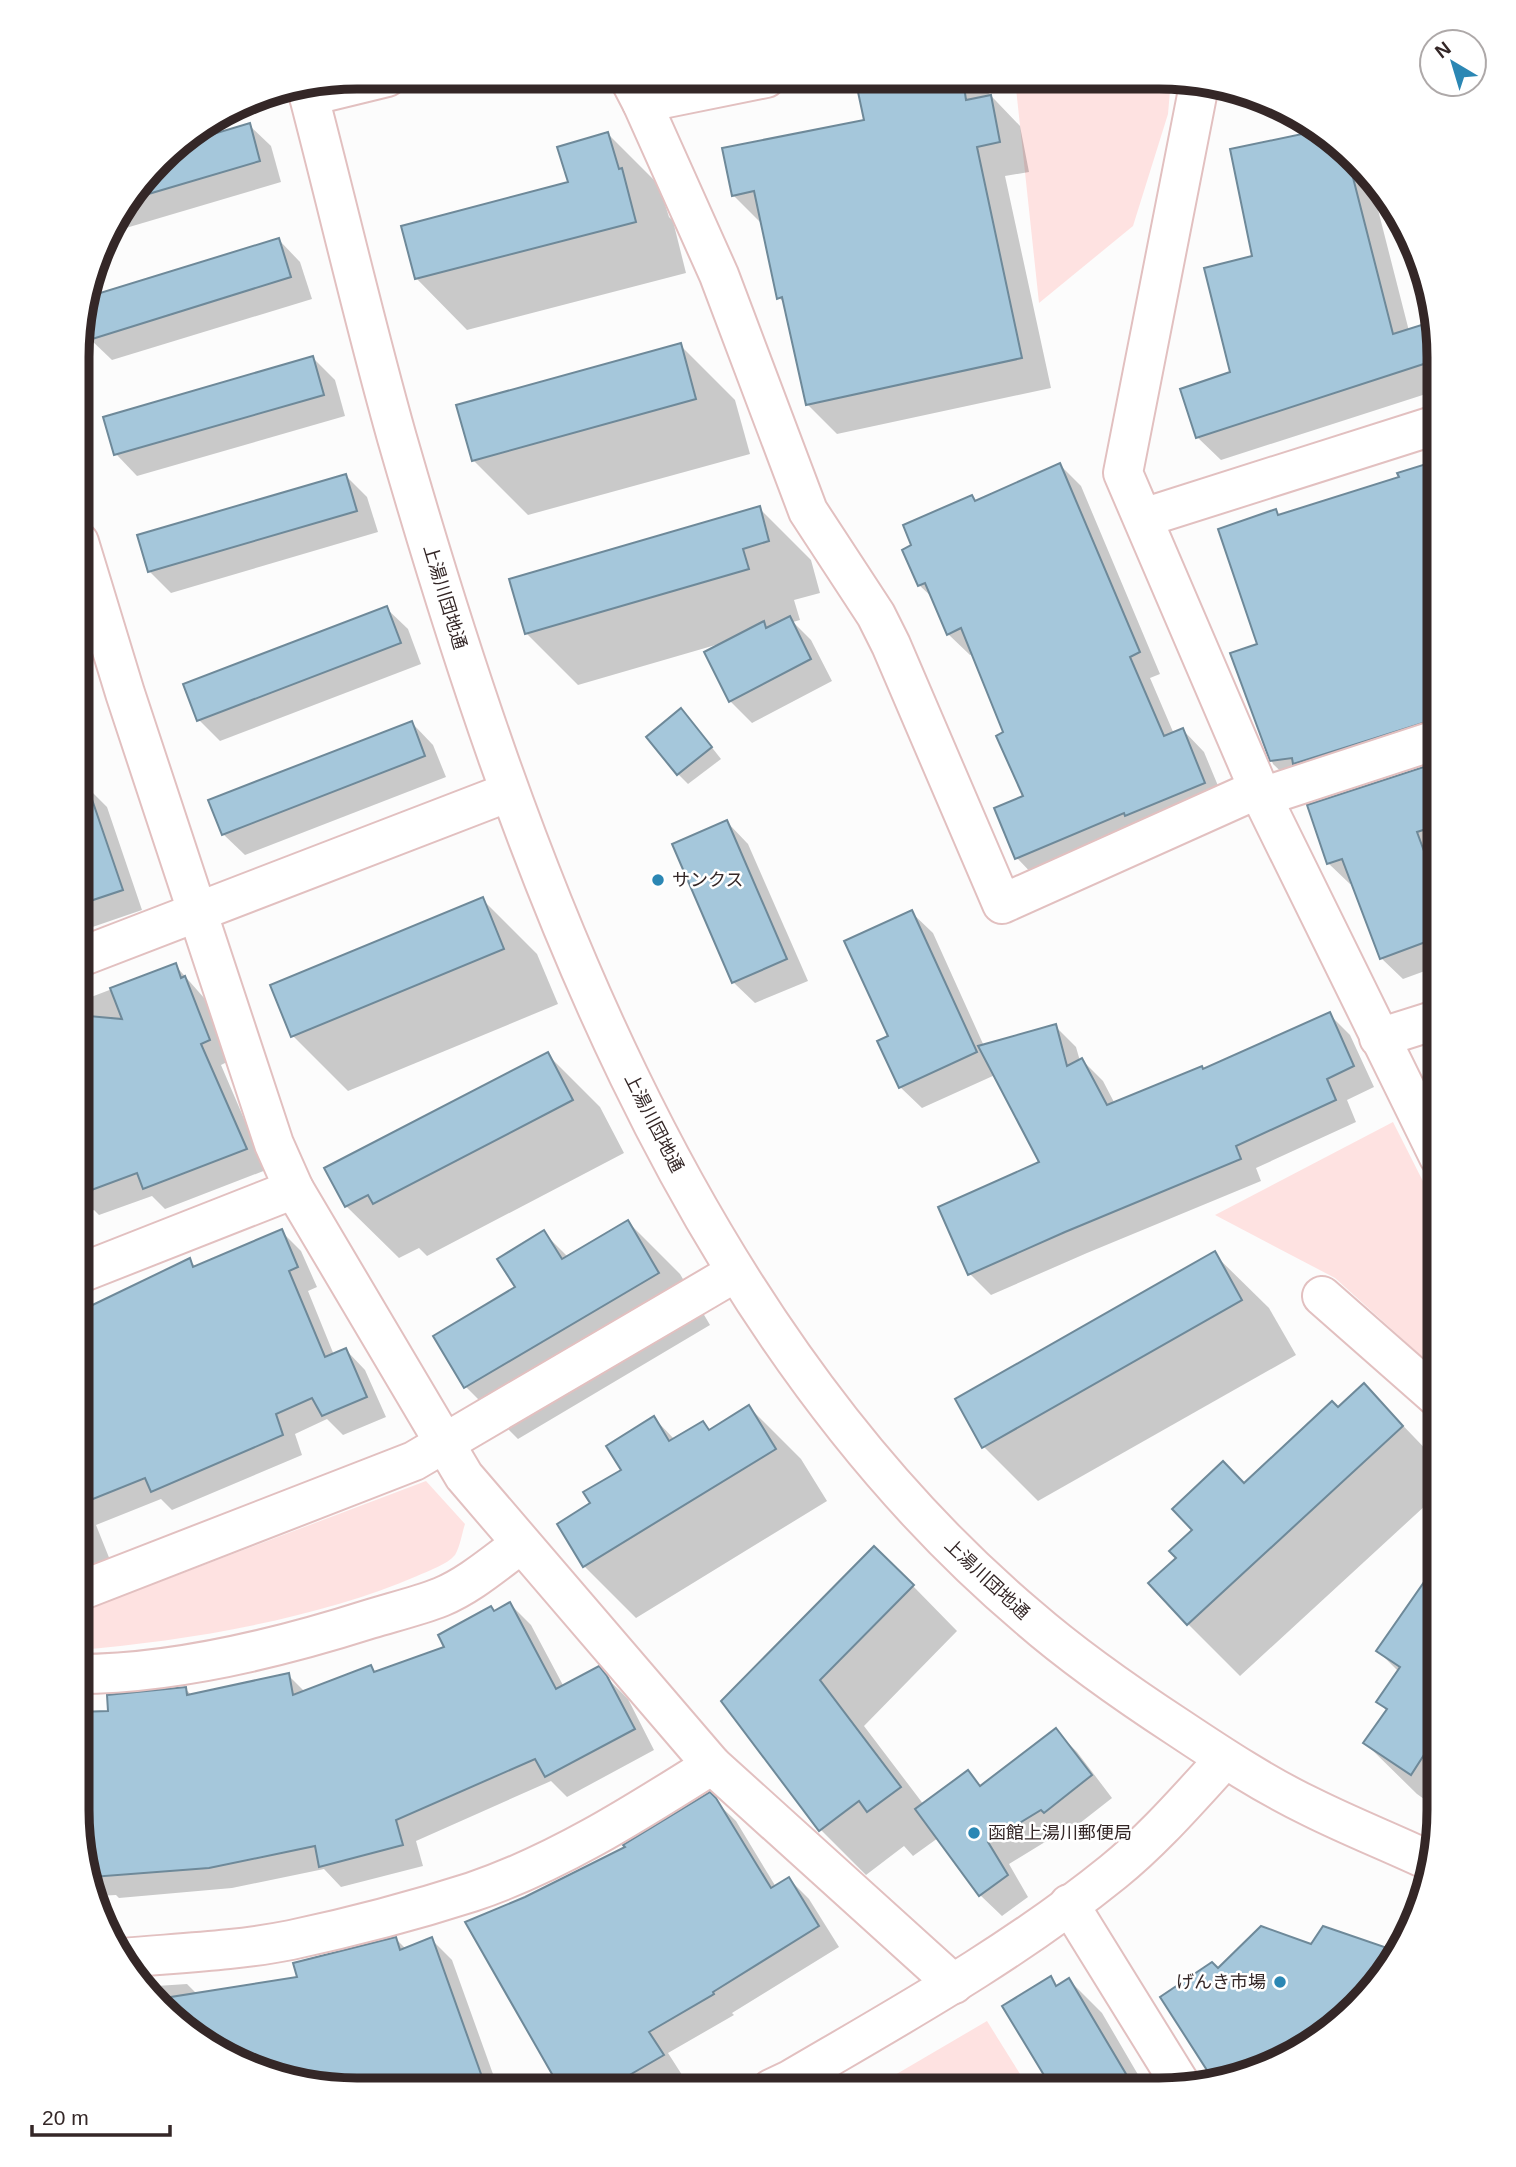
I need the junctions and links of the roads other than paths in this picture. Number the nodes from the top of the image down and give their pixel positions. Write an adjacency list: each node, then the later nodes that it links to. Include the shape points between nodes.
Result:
1 (656, 89): 2 (street)
2 (636, 91): 10 (street, via 719,275 808,511 891,645 1002,904)
3 (1198, 92): 6 (street, via 1123,473)
4 (309, 94): 9 (street, 上湯川団地通, via 400,446 451,620)
5 (1427, 428): 6 (street)
6 (1143, 518): 10 (street)
7 (89, 575): 11 (street)
8 (1427, 743): 10 (street)
9 (509, 792): 11 (street); 18 (street, 上湯川団地通, via 606,1027 680,1174)
10 (1260, 793): 14 (street)
11 (198, 913): 12 (street); 16 (street, via 274,1144)
12 (89, 954)
13 (1427, 1022): 14 (street)
14 (1379, 1038): 15 (street)
15 (1427, 1133)
16 (294, 1189): 17 (street); 21 (street)
17 (89, 1270)
18 (736, 1272): 21 (street); 25 (street, 上湯川団地通, via 858,1443 958,1554 1030,1619 1121,1690)
19 (1322, 1296): 20 (street)
20 (1427, 1389)
21 (445, 1444): 22 (street, via 464,1476); 23 (street, via 414,1461)
22 (521, 1544): 24 (street, via 442,1597 305,1640 172,1665); 26 (street)
23 (89, 1587)
24 (89, 1674)
25 (1225, 1759): 27 (street, 上湯川団地通, via 1307,1805); 28 (street, via 1113,1872)
26 (712, 1765): 29 (street, via 612,1828 474,1891 289,1940); 30 (street)
27 (1423, 1858)
28 (1069, 1904): 30 (street); 31 (street)
29 (133, 1957)
30 (954, 1984): 32 (street)
31 (1176, 2077)
32 (793, 2078)

